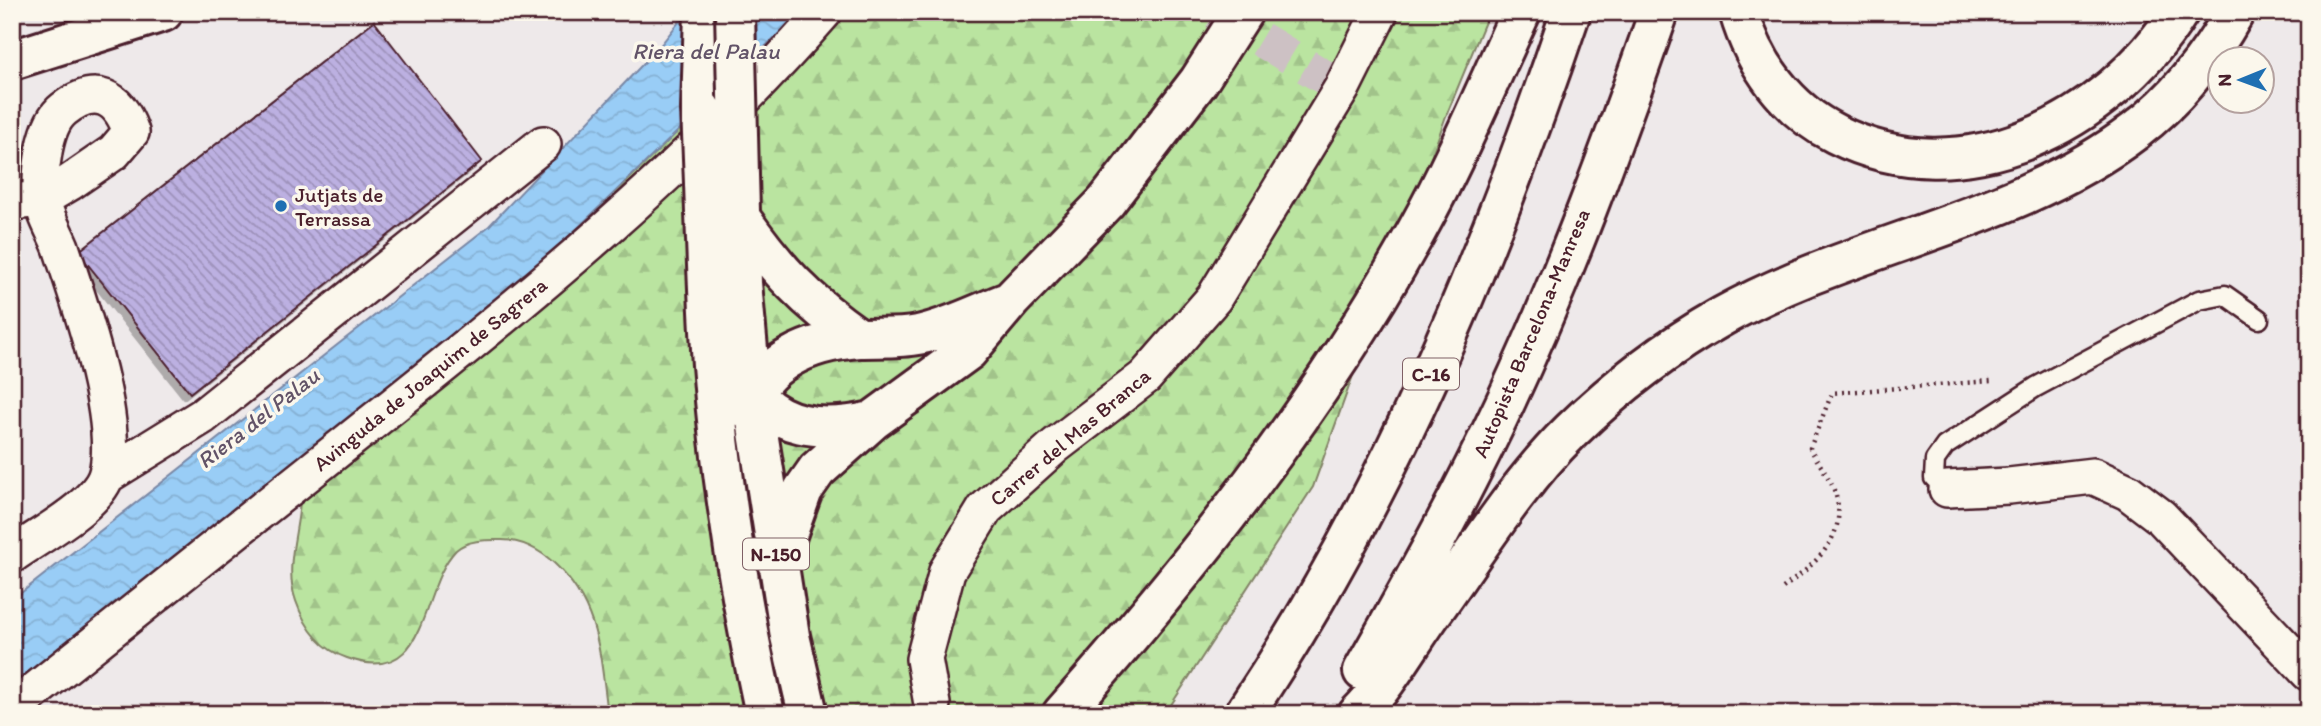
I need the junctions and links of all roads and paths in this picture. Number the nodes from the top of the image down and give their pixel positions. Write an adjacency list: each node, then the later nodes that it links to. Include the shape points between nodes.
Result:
1 (163, 12): 13 (main road)
2 (704, 12): 15 (main road, N-150, bridge, via 701,110)
3 (735, 12): 15 (main road, N-150, bridge)
4 (824, 12): 33 (street, Avinguda de Joaquim de Sagrera, via 787,55 661,178 490,329)
5 (1243, 12): 19 (main road, via 1199,81 1105,202)
6 (1380, 12): 32 (street, Carrer del Mas Branca, via 1334,83 1214,298 1145,377 1055,446 985,509 947,571 924,659)
7 (1521, 12): 36 (main road, via 1416,232 1332,369 1207,545)
8 (1571, 12): 37 (main road, C-16, via 1494,225 1428,381 1294,639)
9 (1659, 12): 38 (main road, Autopista Barcelona-Manresa, via 1570,248 1505,402 1422,568)
10 (1739, 12): 11 (main road, via 1767,73 1800,111 1826,129 1877,152 1931,159 2014,145 2087,108 2132,72)
11 (2179, 12)
12 (2235, 12): 39 (main road, via 2195,74 2163,107 2093,158 1996,205 1773,291 1698,331 1631,379 1570,432 1530,479)
13 (12, 61)
14 (543, 144): 25 (street, via 203,416)
15 (721, 179): 17 (main road, N-150); 18 (main road, N-150)
16 (27, 201): 25 (street, via 77,297 107,412 111,443)
17 (740, 218): 21 (main road, via 788,282); 23 (main road, N-150)
18 (708, 290): 23 (main road, via 733,359); 27 (main road, N-150)
19 (1011, 300): 21 (main road, via 916,336); 24 (main road, via 968,351)
20 (2259, 319): 22 (lane, via 2225,295 2199,300)
21 (859, 338): 23 (main road, via 804,349 777,363)
22 (2055, 377): 26 (lane, via 1945,446 1935,460 1934,478); 30 (path, via 1832,393 1810,448 1836,496 1836,532 1819,560)
23 (752, 394): 24 (main road, via 787,421 815,428); 27 (main road, via 740,431); 29 (main road, N-150)
24 (872, 421): 29 (main road, via 817,470 803,490)
25 (106, 476): 28 (street, via 87,502)
26 (1947, 489): 31 (street, via 2093,476 2128,492 2161,517)
27 (732, 545): 34 (main road, N-150)
28 (12, 555)
29 (778, 563): 35 (main road, N-150)
30 (1783, 588)
31 (2309, 673)
32 (932, 704)
33 (12, 709)
34 (765, 714)
35 (808, 714)
36 (1062, 714)
37 (1244, 714)
38 (1335, 714)
39 (1358, 714)

